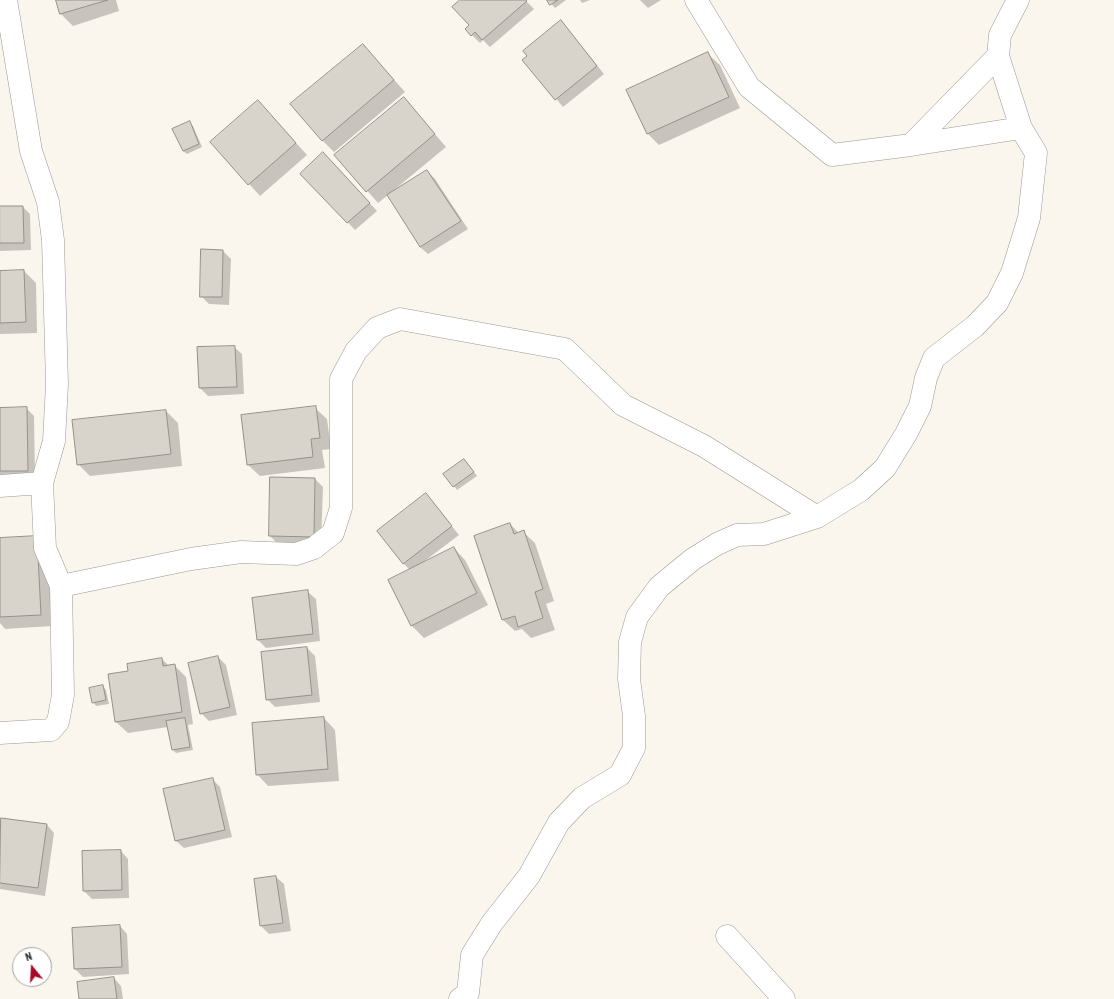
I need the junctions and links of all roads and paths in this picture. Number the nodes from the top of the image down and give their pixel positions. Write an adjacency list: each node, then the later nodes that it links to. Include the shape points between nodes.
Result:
1 (6, 0): 7 (street, via 31,151 48,202 53,240 57,391 54,441)
2 (696, 0): 6 (street, via 749,87 832,155)
3 (1018, 0): 4 (street, via 1000,35)
4 (998, 56): 5 (street); 6 (street)
5 (1021, 128): 6 (street); 9 (street, via 1036,153 1029,218 1012,273 997,303 975,326 934,358 926,378 920,406 885,468 860,490)
6 (911, 145)
7 (42, 483): 8 (street); 10 (street, via 45,548)
8 (0, 486)
9 (817, 518): 10 (street, via 704,446 623,405 565,349 400,319 378,328 356,351 341,379 341,508 333,533 314,548 296,554 242,552 198,558); 13 (street, via 764,534 737,535 717,544 693,559 659,587 636,617 630,642 629,679 634,716 634,748 620,775 582,798 559,822 529,876 492,923 472,955 468,993)
10 (61, 586): 11 (street, via 62,695 58,722 51,730)
11 (0, 733)
12 (727, 936): 14 (street)
13 (460, 999)
14 (784, 999)

